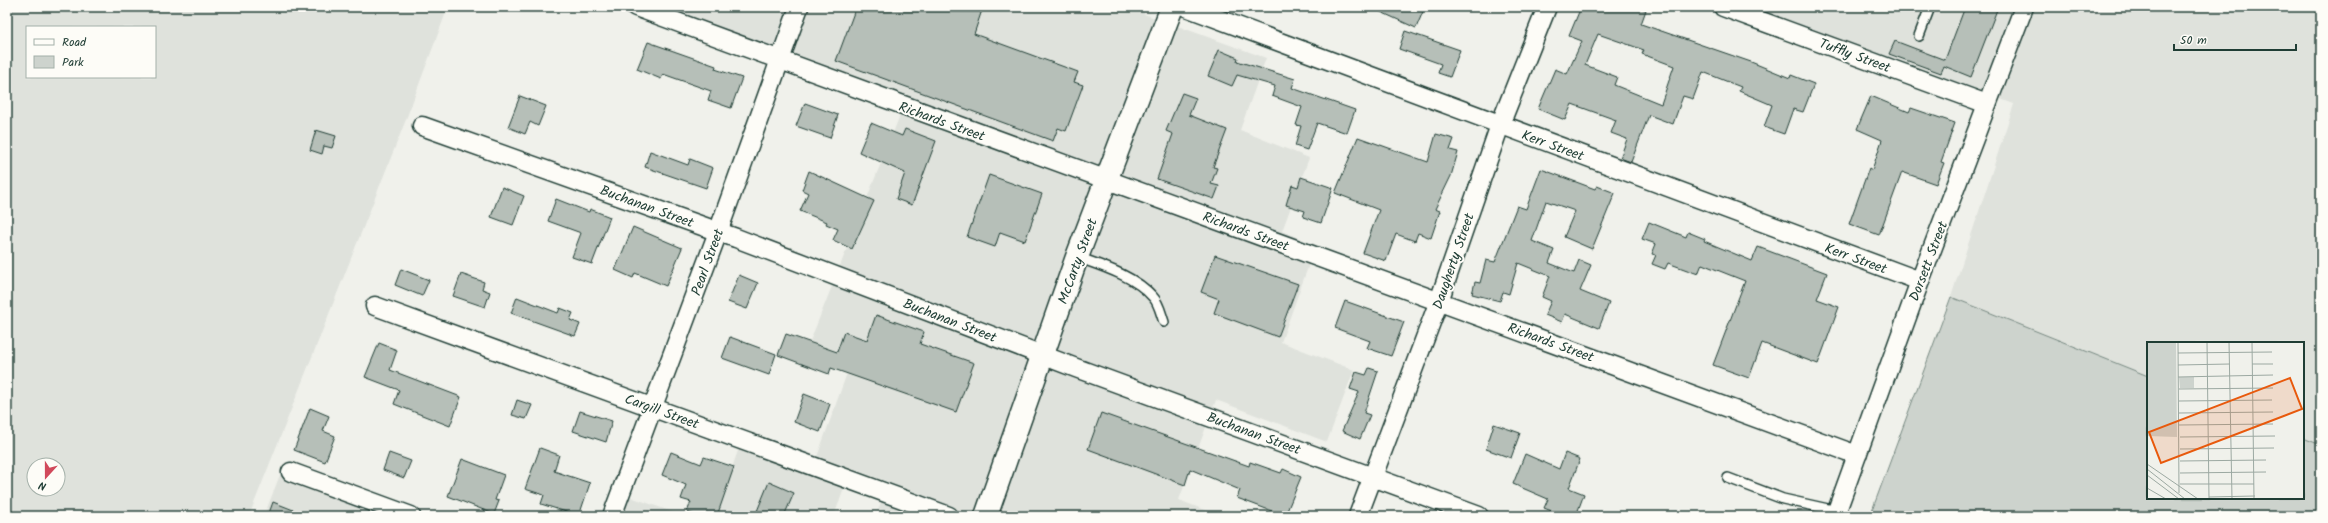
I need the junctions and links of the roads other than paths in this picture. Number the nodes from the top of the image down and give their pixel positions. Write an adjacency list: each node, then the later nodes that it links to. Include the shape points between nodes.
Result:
1 (636, 7): 10 (street, Richards Street)
2 (799, 7): 10 (street, Pearl Street)
3 (1172, 7): 14 (main road, McCarty Street)
4 (1186, 7): 12 (street, Kerr Street)
5 (1547, 7): 12 (street, Daugherty Street)
6 (1723, 7): 11 (street, Tuffly Street)
7 (1930, 7): 9 (lane)
8 (2024, 7): 11 (street, Dorsett Street)
9 (1919, 36)
10 (779, 60): 14 (street, Richards Street); 15 (street, Pearl Street)
11 (1987, 104): 17 (street, Dorsett Street)
12 (1500, 125): 17 (street, Kerr Street); 18 (street, Daugherty Street)
13 (422, 126): 15 (street, Buchanan Street)
14 (1107, 181): 16 (main road, McCarty Street); 18 (street, Richards Street)
15 (718, 232): 21 (street, Buchanan Street); 22 (street, Pearl Street)
16 (1077, 257): 20 (lane, via 1113,270 1144,288 1154,298); 21 (main road, McCarty Street)
17 (1920, 281): 23 (street, Dorsett Street)
18 (1439, 301): 23 (street, Richards Street); 25 (street, Daugherty Street)
19 (375, 306): 22 (street, Cargill Street)
20 (1164, 322)
21 (1042, 355): 25 (street, Buchanan Street); 31 (main road, McCarty Street)
22 (653, 408): 29 (street, Pearl Street); 30 (street, Cargill Street)
23 (1857, 455): 27 (street, Dorsett Street)
24 (291, 472): 28 (street)
25 (1373, 477): 32 (street, Daugherty Street); 33 (street, Buchanan Street)
26 (1728, 478): 27 (lane, via 1783,499)
27 (1836, 513)
28 (411, 516)
29 (612, 516)
30 (949, 516)
31 (986, 516)
32 (1358, 516)
33 (1479, 516)

